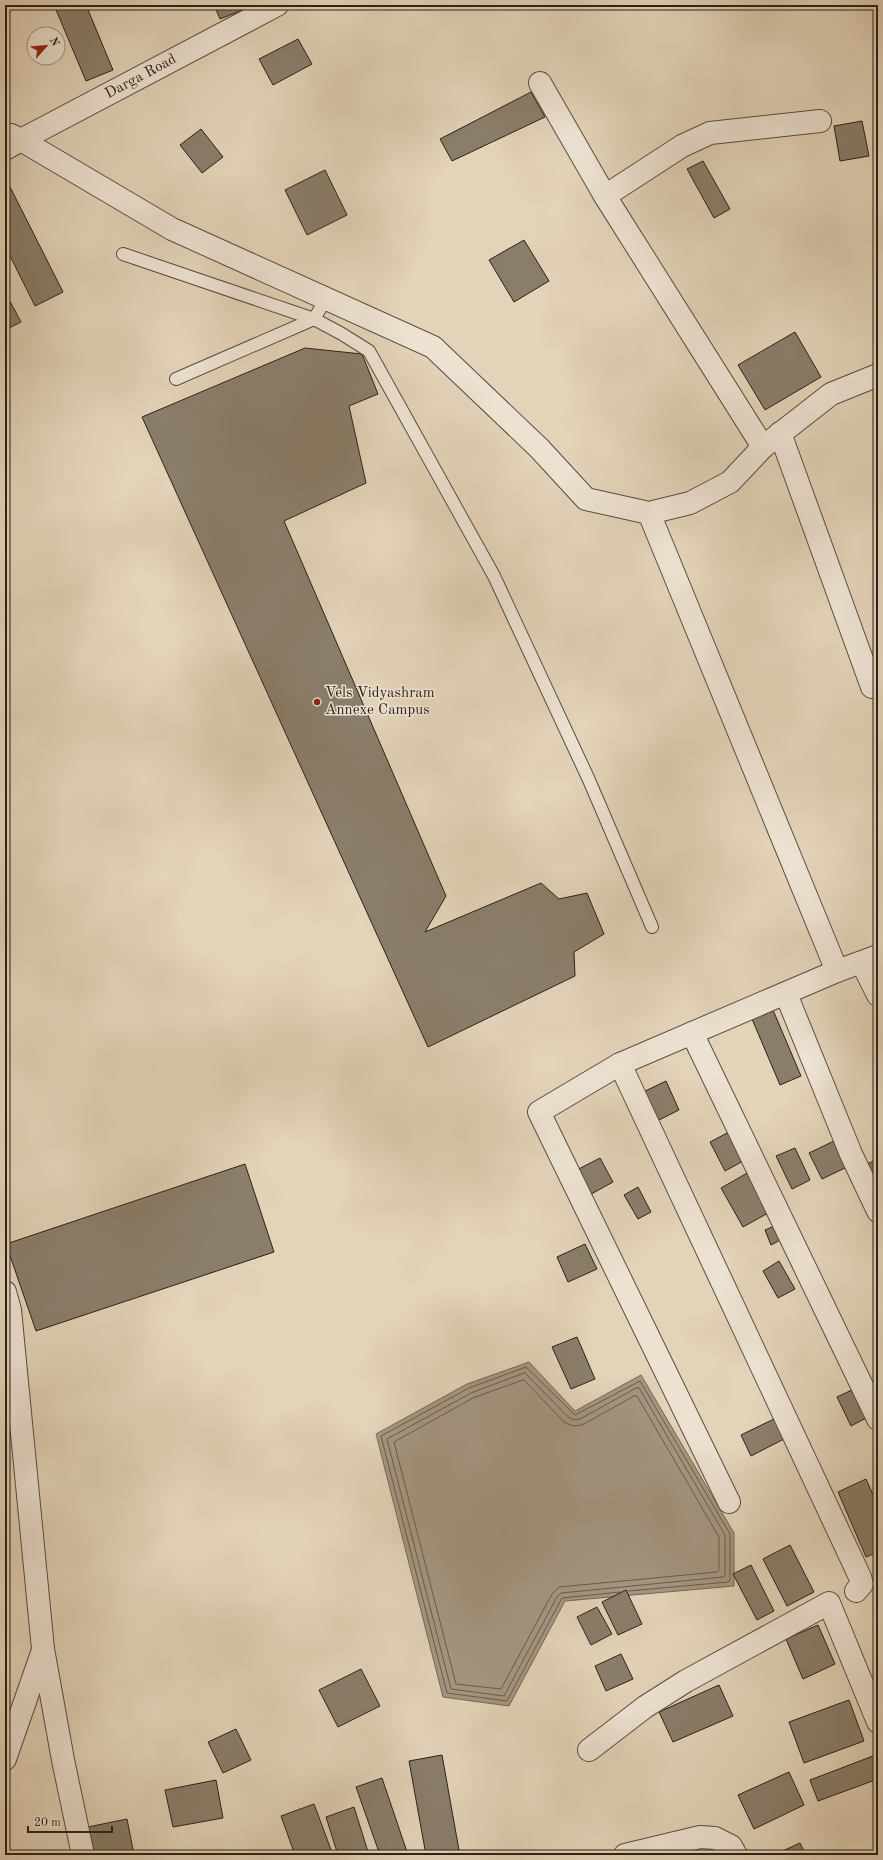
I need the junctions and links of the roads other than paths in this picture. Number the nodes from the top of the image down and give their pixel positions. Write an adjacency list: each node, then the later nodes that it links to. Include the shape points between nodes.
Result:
1 (277, 5): 4 (street, Darga Road)
2 (540, 83): 5 (street)
3 (820, 121): 5 (street, via 710,132 682,146)
4 (10, 140): 7 (street, via 172,229)
5 (605, 196): 12 (street)
6 (123, 254): 8 (lane)
7 (326, 299): 8 (lane); 13 (street, via 432,347 539,448 586,499)
8 (314, 319): 10 (lane); 15 (lane, via 369,352 494,576 589,780)
9 (878, 375): 11 (street, via 831,394)
10 (176, 379)
11 (780, 433): 12 (street); 14 (street)
12 (763, 447): 13 (street, via 730,482 690,503)
13 (649, 513): 17 (street)
14 (872, 687)
15 (652, 927)
16 (870, 960): 17 (street); 19 (street)
17 (837, 971): 18 (street)
18 (786, 994): 20 (street); 22 (street, via 851,1154)
19 (878, 995)
20 (692, 1034): 21 (street); 24 (street)
21 (620, 1064): 25 (street, via 539,1112); 27 (street, via 860,1577 862,1584)
22 (878, 1211)
23 (5, 1292): 29 (street, via 10,1310)
24 (878, 1419)
25 (729, 1502)
26 (878, 1581): 27 (street)
27 (856, 1591): 28 (street)
28 (829, 1603): 30 (street); 31 (street, via 686,1681)
29 (43, 1649): 32 (street); 33 (street)
30 (878, 1722)
31 (589, 1750)
32 (5, 1759)
33 (83, 1855)
34 (625, 1855): 35 (street, via 700,1837 715,1838 731,1846)
35 (736, 1855)

